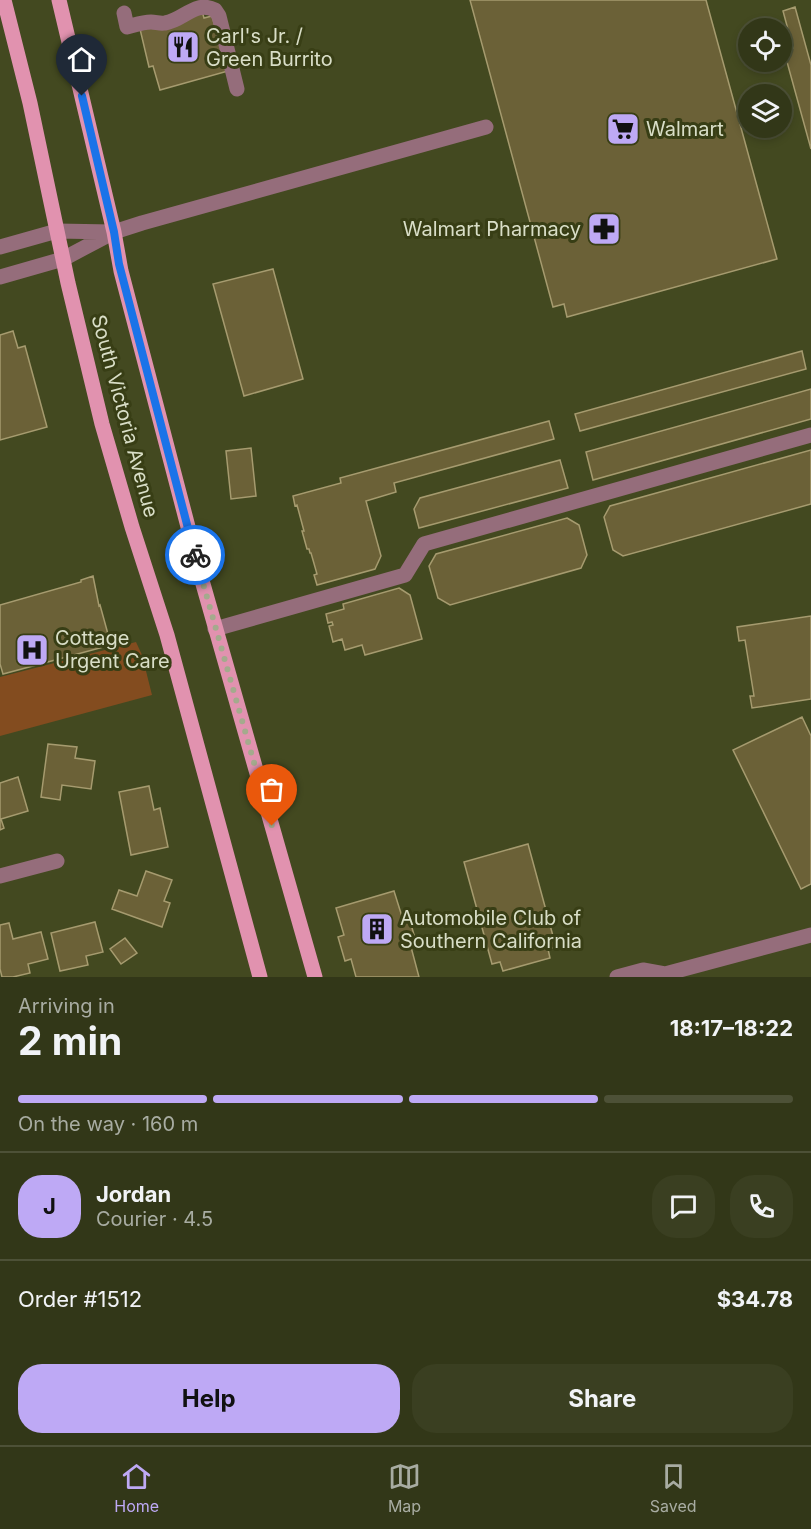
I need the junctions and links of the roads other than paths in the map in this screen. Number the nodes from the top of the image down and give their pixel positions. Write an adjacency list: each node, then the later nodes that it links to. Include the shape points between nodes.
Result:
1 (4, 0): 6 (main road, South Victoria Avenue)
2 (59, 0): 7 (main road, South Victoria Avenue)
3 (125, 20): 4 (street, via 163,23 195,8 215,10)
4 (237, 89)
5 (486, 127): 7 (street)
6 (57, 231): 7 (street); 8 (street); 9 (main road, South Victoria Avenue)
7 (114, 232): 9 (street); 12 (main road, South Victoria Avenue, via 119,264)
8 (0, 247)
9 (63, 259): 10 (street); 17 (main road, South Victoria Avenue, via 102,424 167,635)
10 (0, 277)
11 (811, 435): 12 (street, via 424,544 405,575)
12 (215, 629): 18 (main road, South Victoria Avenue)
13 (57, 861): 14 (street)
14 (0, 876)
15 (811, 935): 16 (street)
16 (664, 975): 19 (street, via 643,970)
17 (260, 977)
18 (315, 977)
19 (617, 977)

